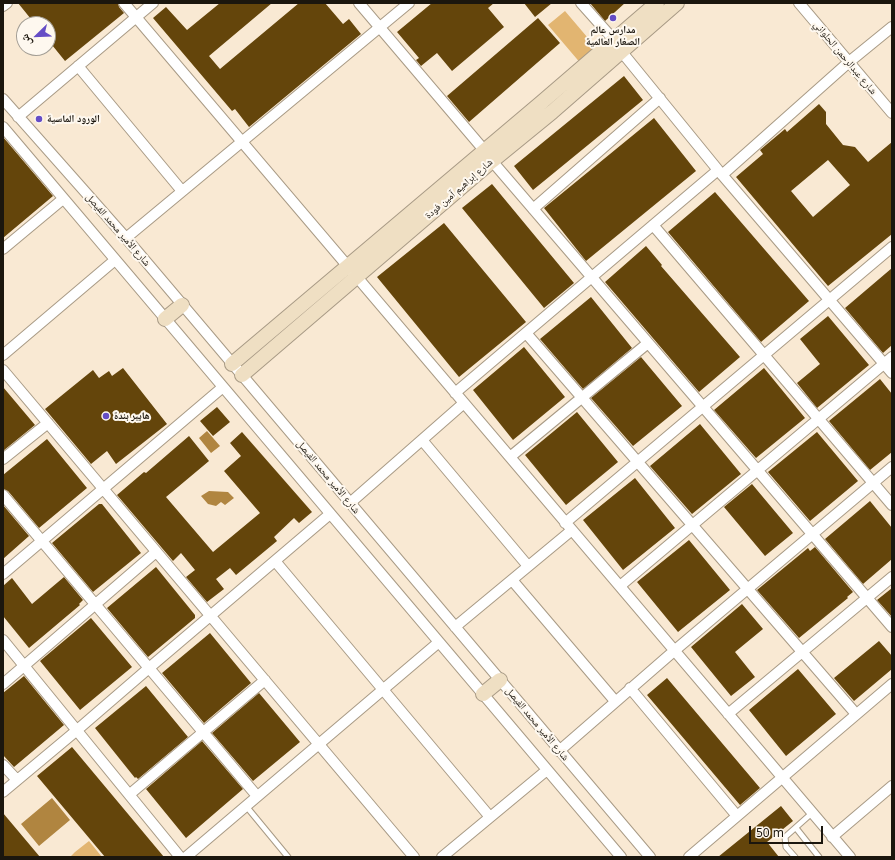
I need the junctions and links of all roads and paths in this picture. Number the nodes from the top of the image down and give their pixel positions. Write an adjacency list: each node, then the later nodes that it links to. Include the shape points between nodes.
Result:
1 (6, 3): 10 (street)
2 (124, 3): 11 (street)
3 (153, 3): 11 (street)
4 (359, 3): 13 (street)
5 (409, 3): 13 (street)
6 (582, 3): 14 (street)
7 (657, 3): 14 (street, شارع إبراهيم آمين فودة)
8 (677, 3): 14 (street, شارع إبراهيم آمين فودة)
9 (799, 3): 15 (street, شارع عبدالرحمن الحلواني)
10 (3, 6)
11 (136, 17): 16 (street); 22 (street)
12 (892, 27): 15 (street)
13 (380, 28): 22 (street); 23 (street)
14 (617, 45): 17 (street); 23 (street, شارع إبراهيم آمين فودة)
15 (849, 62): 19 (street, شارع عبدالرحمن الحلواني); 24 (street)
16 (78, 66): 20 (street); 25 (street)
17 (660, 98): 24 (street); 27 (street)
18 (3, 100): 20 (street, شارع الأمير محمد الفيصل)
19 (892, 113)
20 (18, 117): 29 (street, شارع الأمير محمد الفيصل)
21 (4, 132): 26 (street, شارع الأمير محمد الفيصل)
22 (242, 142): 25 (street); 33 (street)
23 (488, 156): 27 (street); 33 (street, شارع إبراهيم آمين فودة); 34 (street, شارع إبراهيم آمين فودة)
24 (720, 172): 28 (street); 37 (street)
25 (182, 191): 29 (street)
26 (63, 199): 31 (street); 32 (street, شارع الأمير محمد الفيصل)
27 (533, 209): 35 (street)
28 (653, 225): 35 (street); 44 (street)
29 (126, 238): 38 (street, شارع الأمير محمد الفيصل)
30 (892, 247): 37 (street)
31 (3, 249)
32 (115, 260): 40 (street, شارع الأمير محمد الفيصل); 43 (street)
33 (347, 266): 34 (street); 36 (street, شارع إبراهيم آمين فودة)
34 (357, 277): 39 (street, شارع إبراهيم آمين فودة); 51 (street)
35 (592, 277): 41 (street); 42 (street)
36 (311, 297): 39 (street); 46 (street, شارع إبراهيم آمين فودة)
37 (830, 300): 44 (street); 45 (street)
38 (182, 305): 40 (street); 46 (street, شارع الأمير محمد الفيصل)
39 (320, 308): 49 (street, شارع إبراهيم آمين فودة)
40 (165, 319): 50 (street, شارع الأمير محمد الفيصل)
41 (526, 333): 51 (street); 52 (street)
42 (648, 343): 52 (street); 54 (street)
43 (3, 354)
44 (764, 355): 54 (street); 55 (street)
45 (888, 360): 48 (street); 55 (street)
46 (232, 364): 49 (street, شارع الأمير محمد الفيصل)
47 (3, 370): 56 (street)
48 (892, 373)
49 (242, 375): 66 (street, شارع الأمير محمد الفيصل)
50 (223, 387): 64 (street); 68 (street, شارع الأمير محمد الفيصل)
51 (455, 393): 53 (street)
52 (582, 397): 58 (street); 60 (street)
53 (464, 403): 57 (street); 58 (street)
54 (703, 407): 60 (street); 62 (street)
55 (819, 419): 62 (street); 63 (street)
56 (48, 423): 59 (street); 64 (street)
57 (422, 440): 66 (street); 75 (street)
58 (510, 457): 70 (street)
59 (3, 459)
60 (638, 462): 69 (street); 70 (street)
61 (892, 467): 63 (street)
62 (757, 470): 69 (street); 71 (street)
63 (873, 483): 67 (street); 71 (street)
64 (103, 488): 72 (street); 73 (street)
65 (3, 495): 72 (street)
66 (350, 503): 84 (street, شارع الأمير محمد الفيصل)
67 (892, 505)
68 (330, 514): 74 (street); 87 (street, شارع الأمير محمد الفيصل)
69 (692, 525): 79 (street); 80 (street)
70 (569, 526): 75 (street); 79 (street)
71 (812, 534): 80 (street); 81 (street)
72 (41, 540): 76 (street); 82 (street)
73 (156, 552): 82 (street); 83 (street)
74 (275, 560): 83 (street); 97 (street)
75 (528, 566): 78 (street)
76 (3, 574)
77 (892, 577): 81 (street)
78 (512, 580): 84 (street); 99 (street)
79 (620, 586): 88 (street)
80 (747, 589): 88 (street); 89 (street)
81 (867, 598): 85 (street); 89 (street)
82 (95, 604): 90 (street); 91 (street)
83 (210, 616): 91 (street); 92 (street)
84 (455, 627): 93 (street, شارع الأمير محمد الفيصل)
85 (892, 627)
86 (3, 640): 90 (street)
87 (439, 642): 97 (street); 98 (street, شارع الأمير محمد الفيصل)
88 (674, 650): 96 (street); 100 (street)
89 (802, 652): 100 (street); 101 (street)
90 (24, 666): 94 (street); 102 (street)
91 (149, 668): 102 (street); 103 (street)
92 (265, 680): 103 (street); 104 (street)
93 (500, 680): 98 (street); 105 (street, شارع الأمير محمد الفيصل)
94 (3, 684)
95 (892, 684): 101 (street)
96 (630, 688): 99 (street); 116 (street)
97 (383, 689): 104 (street); 117 (street)
98 (483, 694): 107 (street, شارع الأمير محمد الفيصل)
99 (615, 702): 105 (street)
100 (728, 714): 108 (street)
101 (856, 714): 108 (street)
102 (76, 731): 109 (street); 112 (street)
103 (203, 732): 112 (street); 113 (street)
104 (319, 744): 113 (street); 123 (street)
105 (559, 751): 126 (street, شارع الأمير محمد الفيصل)
106 (3, 765): 109 (street)
107 (547, 770): 117 (street); 125 (street, شارع الأمير محمد الفيصل)
108 (782, 778): 115 (street); 116 (street)
109 (17, 780): 111 (street)
110 (892, 786): 119 (street)
111 (3, 792)
112 (130, 794): 120 (street)
113 (257, 796): 114 (street)
114 (246, 806): 121 (street); 122 (lane)
115 (812, 813): 118 (lane); 119 (street)
116 (737, 816): 127 (street)
117 (490, 817): 124 (street)
118 (796, 828): 128 (lane, via 785,837 786,847); 129 (lane)
119 (832, 836): 130 (street)
120 (180, 857)
121 (186, 857)
122 (288, 857)
123 (414, 857)
124 (442, 857)
125 (621, 857)
126 (650, 857)
127 (689, 857)
128 (795, 857)
129 (819, 857)
130 (850, 857)

